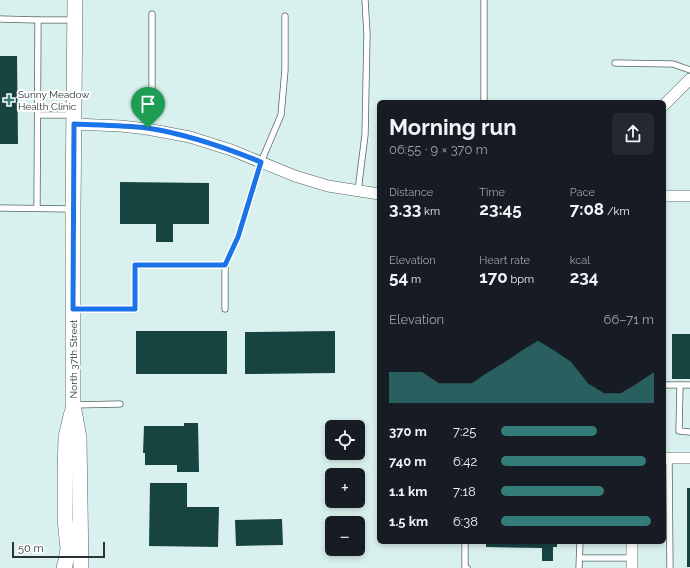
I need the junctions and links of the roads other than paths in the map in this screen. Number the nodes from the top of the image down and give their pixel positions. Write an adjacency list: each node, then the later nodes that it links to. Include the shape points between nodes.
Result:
1 (75, 0): 8 (street, North 37th Street)
2 (365, 0): 18 (lane, via 365,135)
3 (484, 0): 12 (lane)
4 (152, 14): 16 (lane, via 152,103)
5 (285, 16): 17 (lane, via 285,70 280,115)
6 (0, 19): 7 (lane)
7 (38, 20): 8 (lane); 14 (lane)
8 (75, 20): 15 (street, North 37th Street)
9 (615, 63): 10 (lane, via 673,64)
10 (690, 70)
11 (690, 79): 13 (street)
12 (484, 100)
13 (666, 103)
14 (38, 115): 15 (lane); 23 (lane)
15 (74, 120): 16 (street); 24 (street, North 37th Street)
16 (148, 128): 17 (street, via 190,137)
17 (261, 162): 18 (street, via 308,180); 25 (lane, via 238,237)
18 (358, 192): 19 (street)
19 (377, 194)
20 (666, 196): 21 (street)
21 (690, 196)
22 (0, 208): 23 (lane)
23 (37, 208): 24 (lane)
24 (73, 209): 26 (street, North 37th Street)
25 (225, 265): 26 (lane, via 135,265 135,309); 27 (lane)
26 (73, 309): 32 (street, North 37th Street)
27 (225, 310)
28 (666, 385): 29 (lane)
29 (680, 385): 30 (lane); 33 (lane, via 679,431)
30 (690, 385)
31 (120, 404): 32 (lane)
32 (73, 405): 41 (street, North 37th Street, via 66,437 65,498 68,549); 42 (street, North 37th Street, via 80,438)
33 (690, 432)
34 (667, 458): 35 (street); 45 (lane)
35 (690, 458)
36 (465, 544): 43 (lane)
37 (580, 544): 39 (lane)
38 (632, 544): 40 (street)
39 (580, 558): 40 (lane); 44 (lane)
40 (632, 563)
41 (64, 568)
42 (80, 568)
43 (466, 568)
44 (579, 568)
45 (670, 568)

